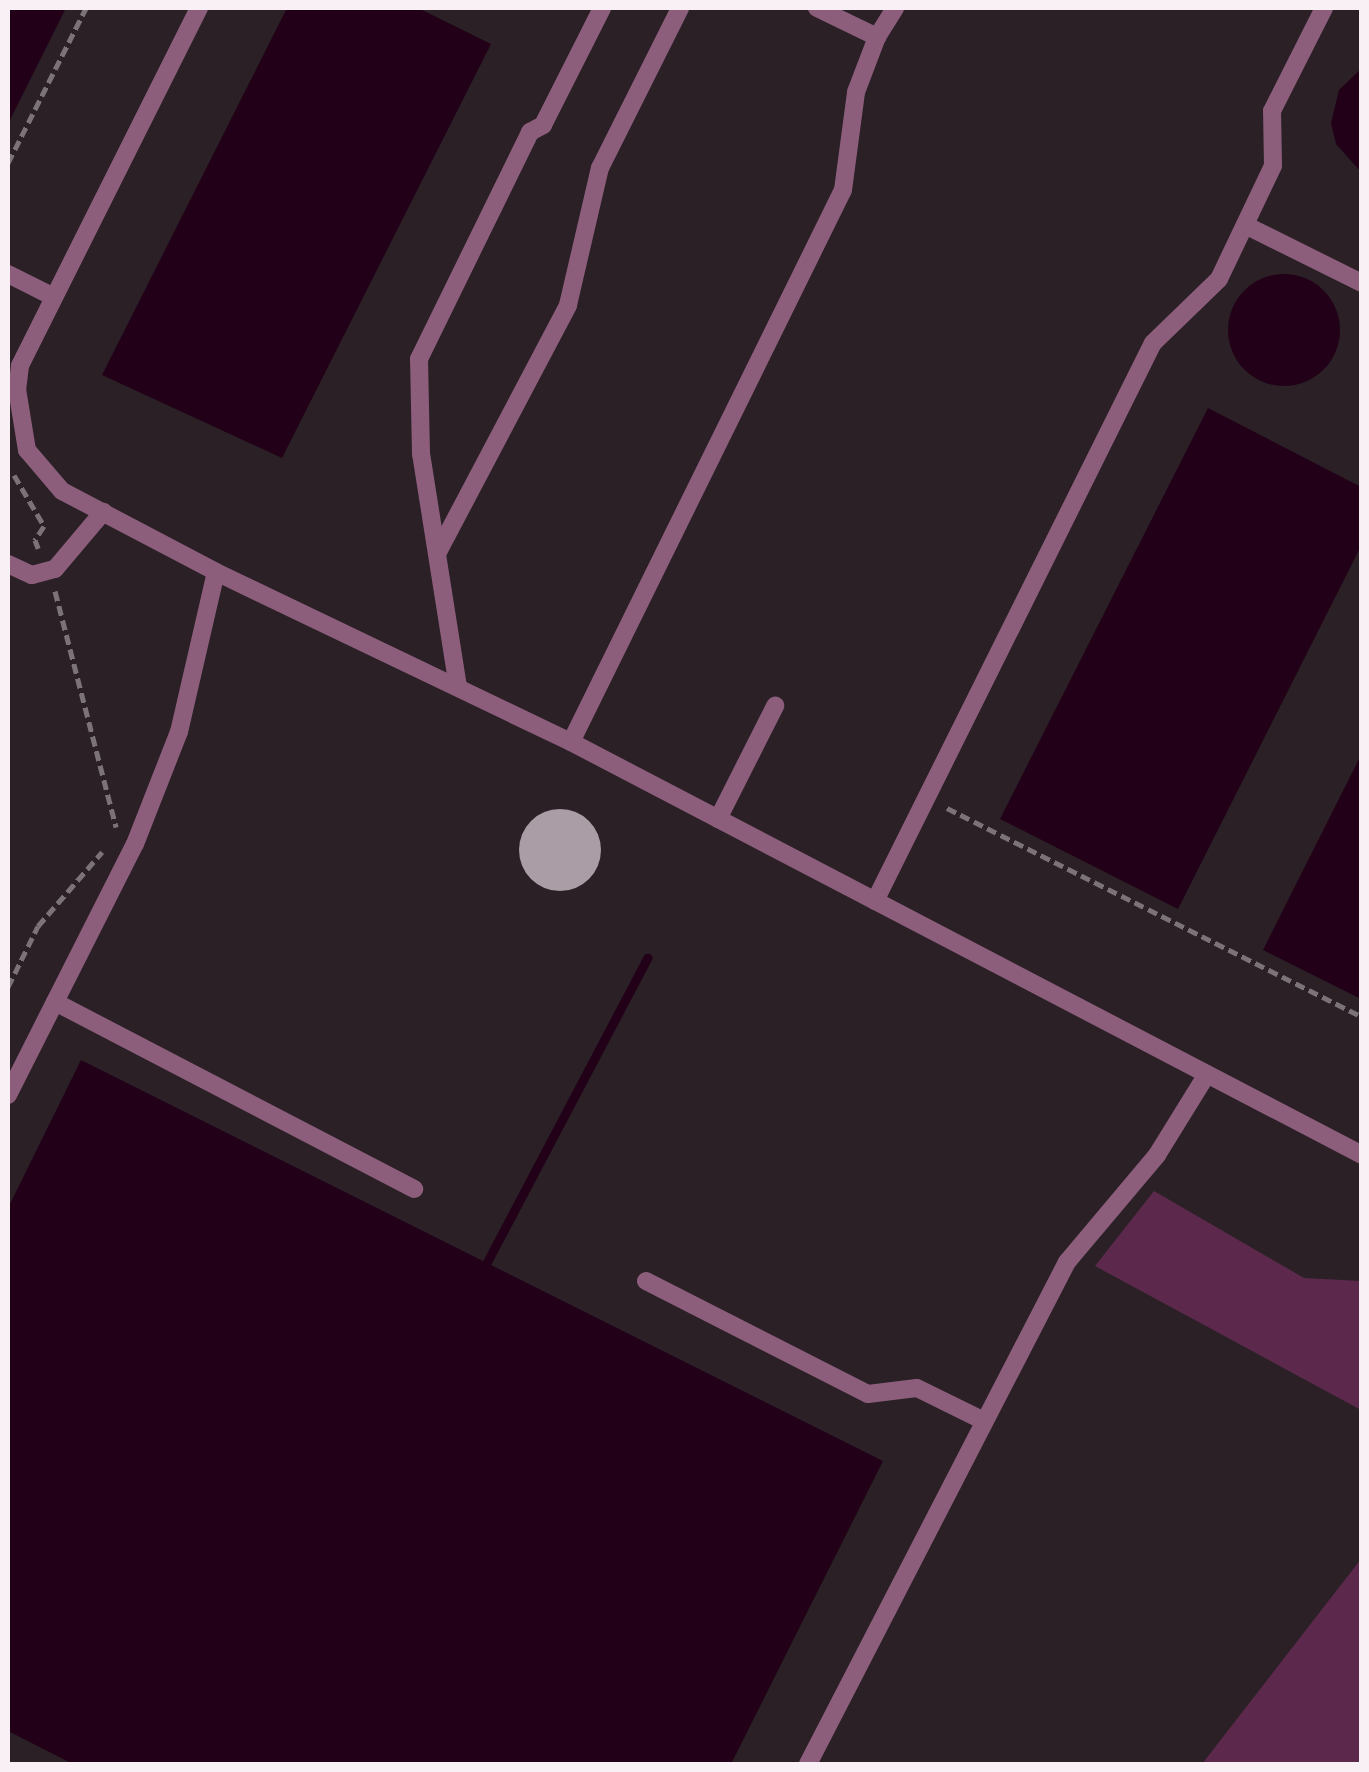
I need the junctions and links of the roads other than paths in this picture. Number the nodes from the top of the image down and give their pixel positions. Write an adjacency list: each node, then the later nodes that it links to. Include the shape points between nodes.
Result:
1 (199, 8): 11 (lane)
2 (602, 8): 13 (lane, via 543,125 530,132 419,358 421,454)
3 (680, 8): 13 (lane, via 600,168 568,304)
4 (817, 8): 7 (lane)
5 (895, 8): 7 (lane)
6 (1324, 8): 8 (lane, via 1272,112 1274,166)
7 (877, 38): 18 (lane, via 856,92 843,190)
8 (1245, 225): 10 (lane); 20 (lane, via 1219,279 1152,343)
9 (8, 274): 11 (lane)
10 (1362, 283)
11 (54, 297): 12 (lane, via 20,366 19,421 27,450 62,491)
12 (103, 512): 14 (lane, via 55,569 32,574); 15 (lane)
13 (437, 552): 16 (lane)
14 (8, 564)
15 (216, 572): 16 (lane); 21 (lane, via 179,732 135,844)
16 (458, 687): 18 (lane)
17 (775, 706): 19 (lane)
18 (571, 742): 19 (lane)
19 (718, 819): 20 (lane)
20 (875, 901): 22 (lane)
21 (55, 1002): 23 (lane); 25 (lane)
22 (1207, 1074): 24 (lane); 27 (lane, via 1157,1156 1068,1262)
23 (8, 1095)
24 (1362, 1155)
25 (414, 1189)
26 (646, 1281): 27 (lane, via 868,1394 917,1388)
27 (984, 1421): 28 (lane)
28 (808, 1764)

